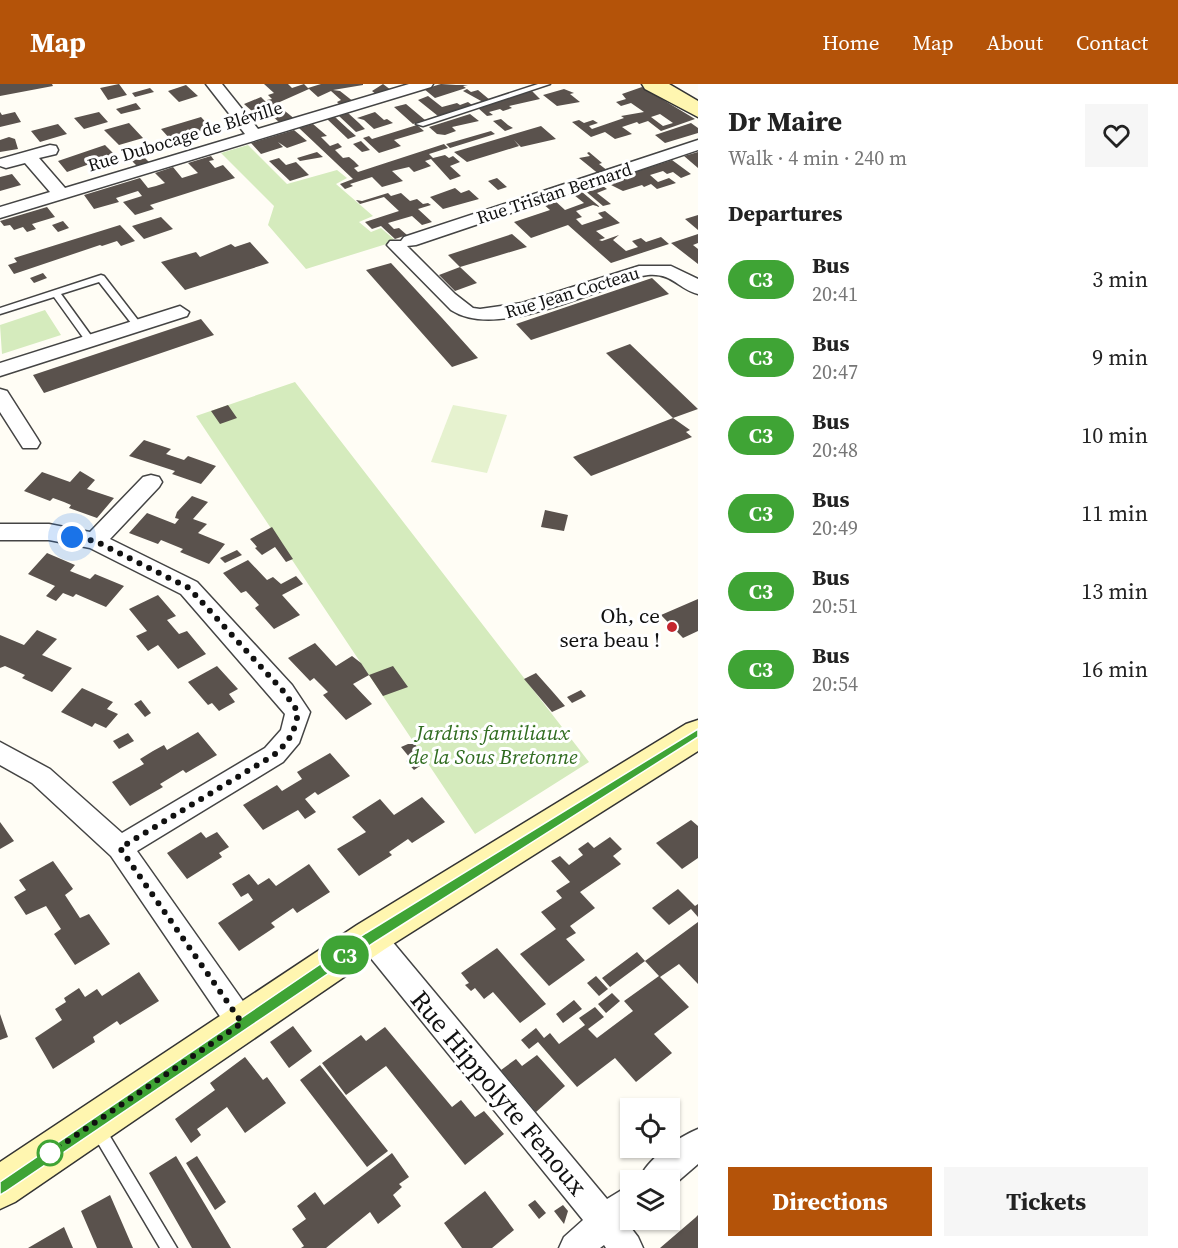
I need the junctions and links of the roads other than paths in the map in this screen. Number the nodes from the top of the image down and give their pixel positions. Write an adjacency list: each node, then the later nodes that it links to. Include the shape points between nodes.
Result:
1 (214, 84): 7 (street)
2 (425, 84): 7 (street, Rue Dubocage de Bléville)
3 (546, 84): 6 (lane)
4 (653, 84): 5 (street)
5 (698, 110)
6 (420, 124)
7 (255, 136): 12 (street, Rue Dubocage de Bléville)
8 (698, 145): 14 (street, Rue Tristan Bernard)
9 (50, 150): 10 (street)
10 (29, 157): 11 (street); 12 (street)
11 (6, 164)
12 (61, 194): 13 (street, Rue Dubocage de Bléville)
13 (0, 213)
14 (403, 243): 15 (street, Rue Jean Cocteau, via 456,303 474,315 508,313 659,268 674,271)
15 (698, 288)
16 (56, 293): 17 (lane); 19 (lane, via 101,278); 20 (lane)
17 (0, 311)
18 (180, 312): 19 (street)
19 (138, 326): 20 (street)
20 (90, 341): 21 (street)
21 (0, 370)
22 (0, 396): 23 (street)
23 (30, 442)
24 (151, 482): 26 (street)
25 (0, 532): 26 (street, via 49,532)
26 (95, 541): 29 (street, via 189,588 298,712 289,742 274,755)
27 (698, 734): 30 (street)
28 (0, 752): 29 (street, via 41,776)
29 (120, 848): 31 (street)
30 (371, 937): 31 (street); 37 (street, Rue Hippolyte Fenoux)
31 (242, 1023): 32 (street)
32 (93, 1123): 35 (street); 38 (lane)
33 (698, 1144): 34 (street)
34 (667, 1170)
35 (0, 1187)
36 (620, 1210): 37 (street)
37 (606, 1222): 39 (street); 40 (street, Rue Hippolyte Fenoux)
38 (169, 1248)
39 (575, 1248)
40 (627, 1248)

